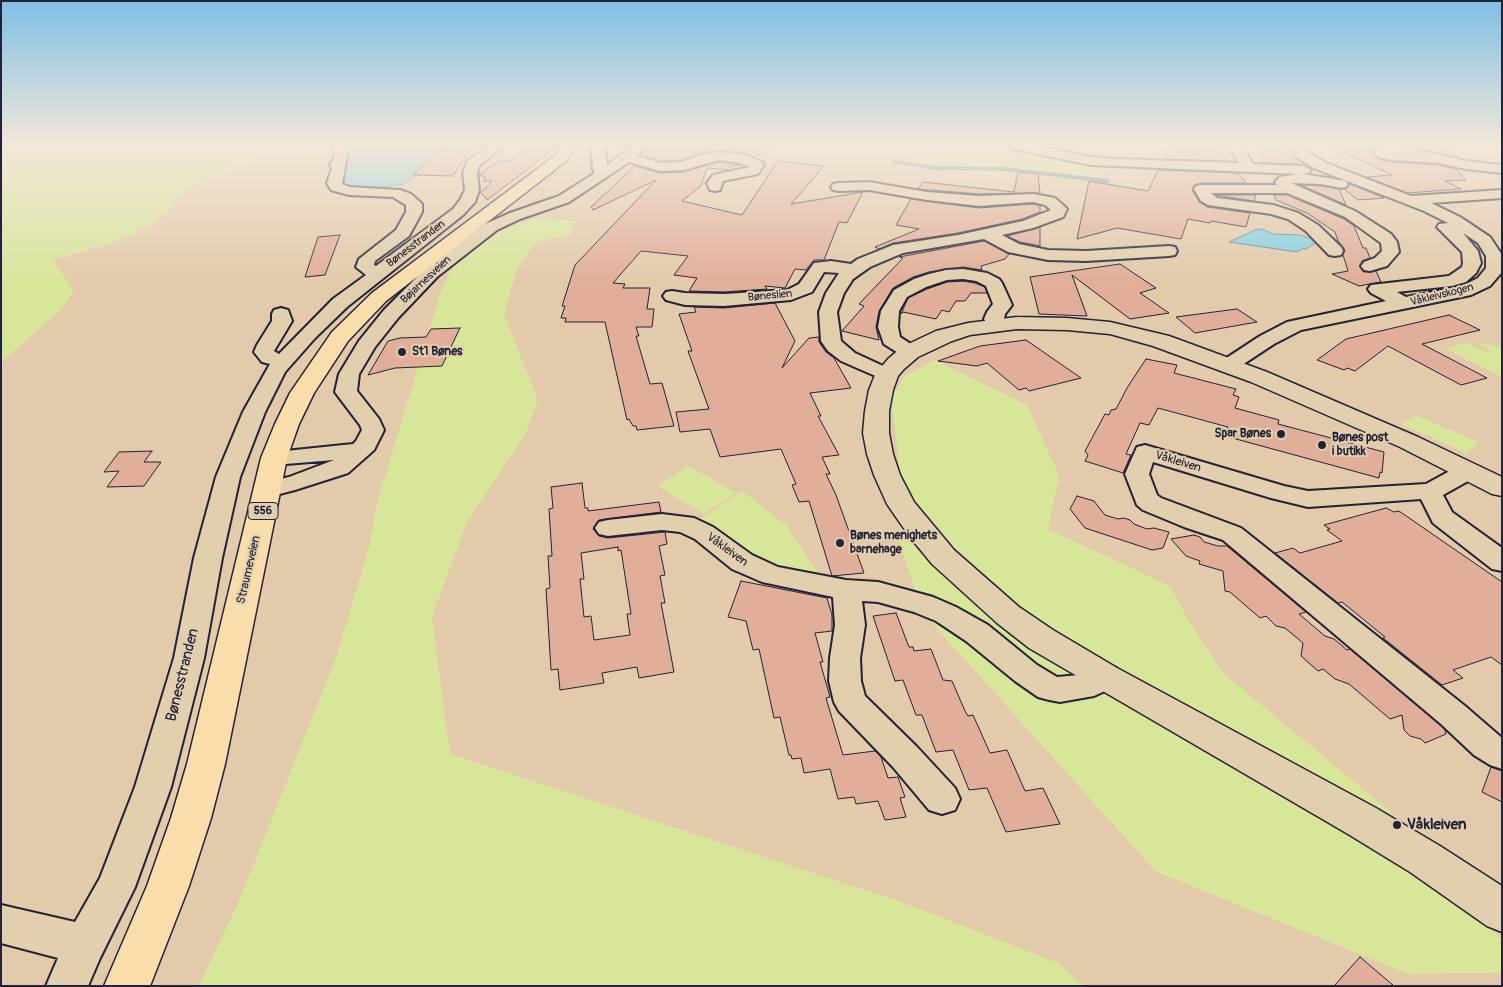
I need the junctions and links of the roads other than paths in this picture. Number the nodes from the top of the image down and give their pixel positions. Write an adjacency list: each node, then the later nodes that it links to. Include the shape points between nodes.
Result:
1 (350, 191): 19 (street, Bønesstranden, via 395,193 406,196 414,204 414,212 403,234 367,259 365,266)
2 (472, 191): 19 (street, Bønesstranden, via 458,212)
3 (517, 191): 29 (main road, Straumeveien / 556, via 362,313 324,358 302,393)
4 (576, 191): 28 (street, Bøjarnesveien, via 483,232 431,273 391,314 366,345 347,380 346,392 373,430 366,445)
5 (899, 191): 12 (street, via 979,201 1033,198 1050,201 1059,209 1058,214 1042,220)
6 (1202, 191): 16 (street, via 1208,200 1224,208 1273,210 1293,216 1312,228)
7 (1294, 191): 17 (street, via 1341,210 1386,237 1391,252)
8 (1359, 191): 21 (street, Våkleivskogen, via 1418,212 1459,238 1470,251 1470,269 1460,278 1443,283 1377,289)
9 (1385, 191): 11 (street)
10 (1502, 194): 11 (street)
11 (1410, 201): 13 (street, via 1454,220)
12 (986, 234): 15 (street, via 1014,248 1048,255); 18 (street, via 899,249)
13 (1484, 240): 14 (street); 21 (street, Våkleivskogen, via 1494,256 1495,269 1484,282 1465,291)
14 (1502, 242)
15 (1169, 251)
16 (1335, 251)
17 (1370, 266)
18 (853, 270): 20 (street, Bøneslien, via 820,267 806,288 791,294 724,300); 27 (street, via 840,284 828,312 831,341 848,357)
19 (377, 274): 25 (street, Bønesstranden, via 340,303)
20 (672, 296)
21 (1405, 304): 26 (street, Våkleivskogen, via 1294,326)
22 (281, 314): 25 (street, via 282,321 264,352 269,358)
23 (997, 324): 24 (street, via 944,336); 24 (street, via 994,319 996,312 1003,305 993,283 964,274 935,278 900,294 890,311 888,334 897,346); 26 (street, via 1044,323 1110,328 1161,341)
24 (910, 352): 27 (street)
25 (285, 361): 42 (street, Bønesstranden, via 276,370 254,412 228,477 189,658 153,787 116,887)
26 (1229, 365): 30 (street, via 1409,442)
27 (888, 374): 37 (street, via 877,411 876,433 880,454 901,504 918,529 943,557 1008,615)
28 (358, 451): 29 (street); 32 (street, Bøjarnesveien, via 339,468)
29 (274, 458): 32 (main road, Straumeveien / 556)
30 (1468, 471): 31 (street); 33 (street, Våkleiven)
31 (1502, 488)
32 (268, 489): 44 (main road, Straumeveien / 556, via 192,818)
33 (1429, 491): 35 (street, via 1442,518); 38 (street, Våkleiven, via 1308,499 1267,490 1145,452 1137,474 1146,499 1152,504 1239,539)
34 (608, 528): 36 (street, Våkleiven, via 662,522 685,524 704,533 752,568)
35 (1502, 562)
36 (846, 590): 37 (street, Våkleiven, via 878,592 946,614 977,633 1049,688 1083,687); 39 (street, via 850,625 845,681 850,702)
37 (1105, 677): 40 (street, via 1370,826)
38 (1502, 755)
39 (942, 799)
40 (1502, 911)
41 (1, 924): 42 (street)
42 (85, 944): 43 (street, Bønesstranden)
43 (67, 986)
44 (127, 986)

